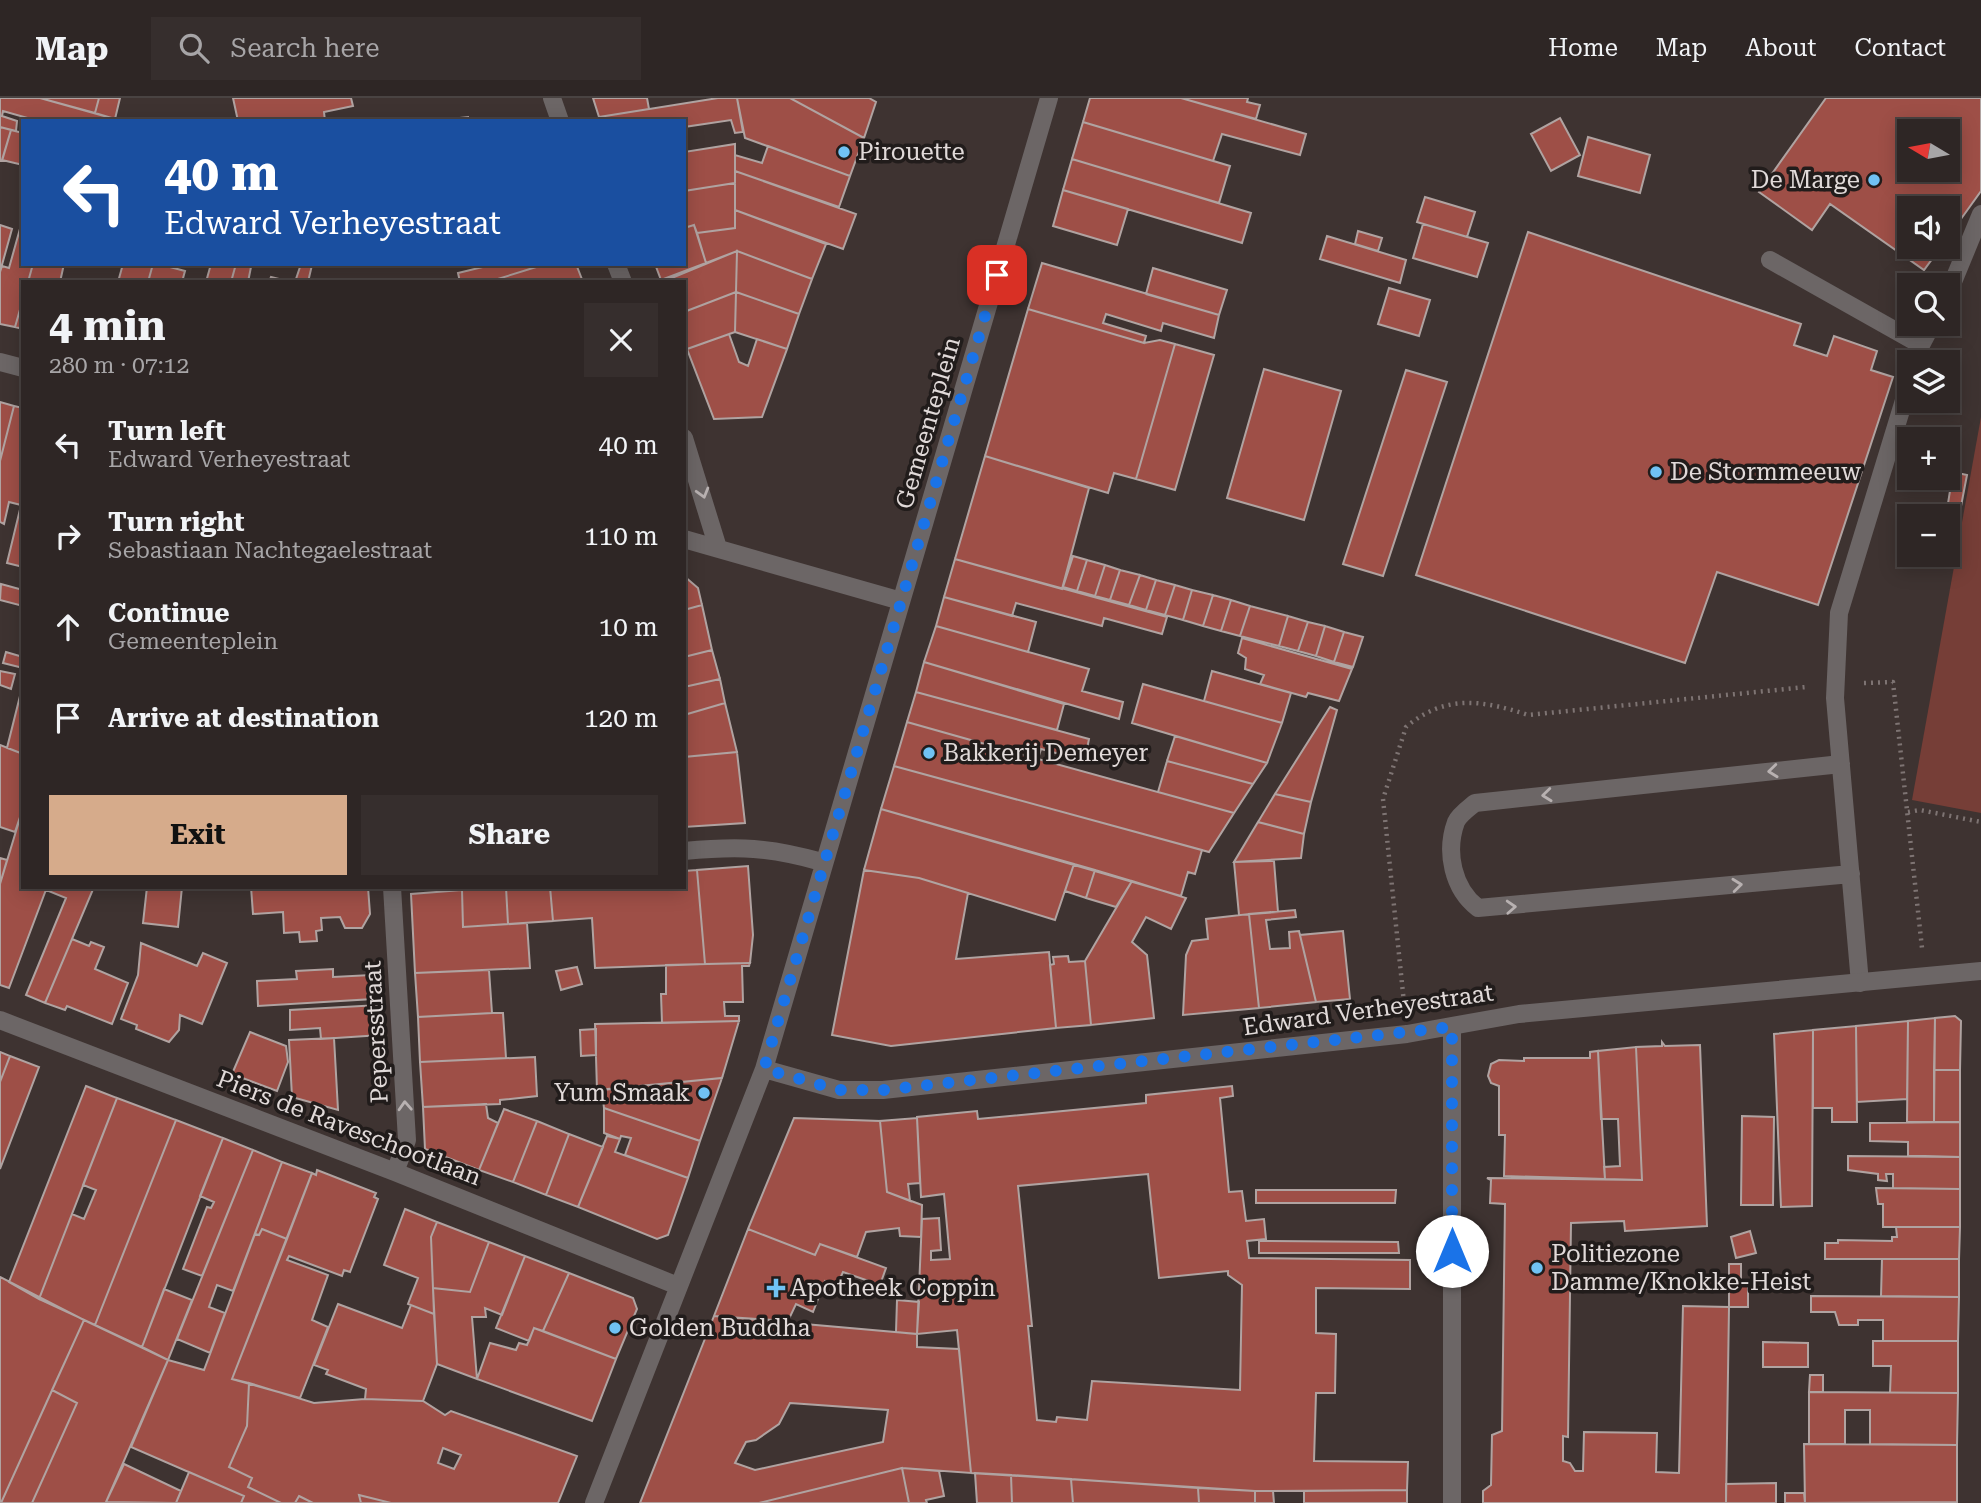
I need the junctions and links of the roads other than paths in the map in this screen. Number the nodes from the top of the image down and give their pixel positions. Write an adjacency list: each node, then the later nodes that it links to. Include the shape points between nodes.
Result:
1 (552, 98): 3 (street)
2 (1049, 98): 14 (street, Gemeenteplein)
3 (559, 119)
4 (1981, 214): 6 (street)
5 (1770, 260): 7 (street)
6 (1959, 273)
7 (1913, 350)
8 (0, 362): 9 (street)
9 (21, 367)
10 (1900, 413): 15 (street, via 1839,613 1836,684)
11 (686, 444): 13 (street, one-way to 13)
12 (686, 540): 13 (street)
13 (718, 548): 14 (street)
14 (901, 601): 17 (street, Gemeenteplein)
15 (1841, 764): 18 (street); 18 (street, one-way to 18, via 1475,803 1457,820 1453,871 1465,898 1478,908)
16 (686, 851): 17 (street, via 741,846 781,850)
17 (822, 862): 24 (street, Gemeenteplein)
18 (1851, 874): 21 (street)
19 (392, 889): 25 (street, Pepersstraat, one-way to 19, via 407,1140)
20 (1981, 971): 21 (street, Edward Verheyestraat)
21 (1860, 983): 23 (street, Edward Verheyestraat, via 1519,1014)
22 (0, 1020): 25 (street, Piers de Raveschootlaan)
23 (1452, 1027): 24 (street, Edward Verheyestraat, via 883,1090 839,1090); 28 (street)
24 (764, 1069): 26 (street, Gemeenteplein)
25 (395, 1172): 26 (street, Piers de Raveschootlaan)
26 (678, 1286): 27 (street, Gemeenteplein)
27 (594, 1503)
28 (1452, 1503)

